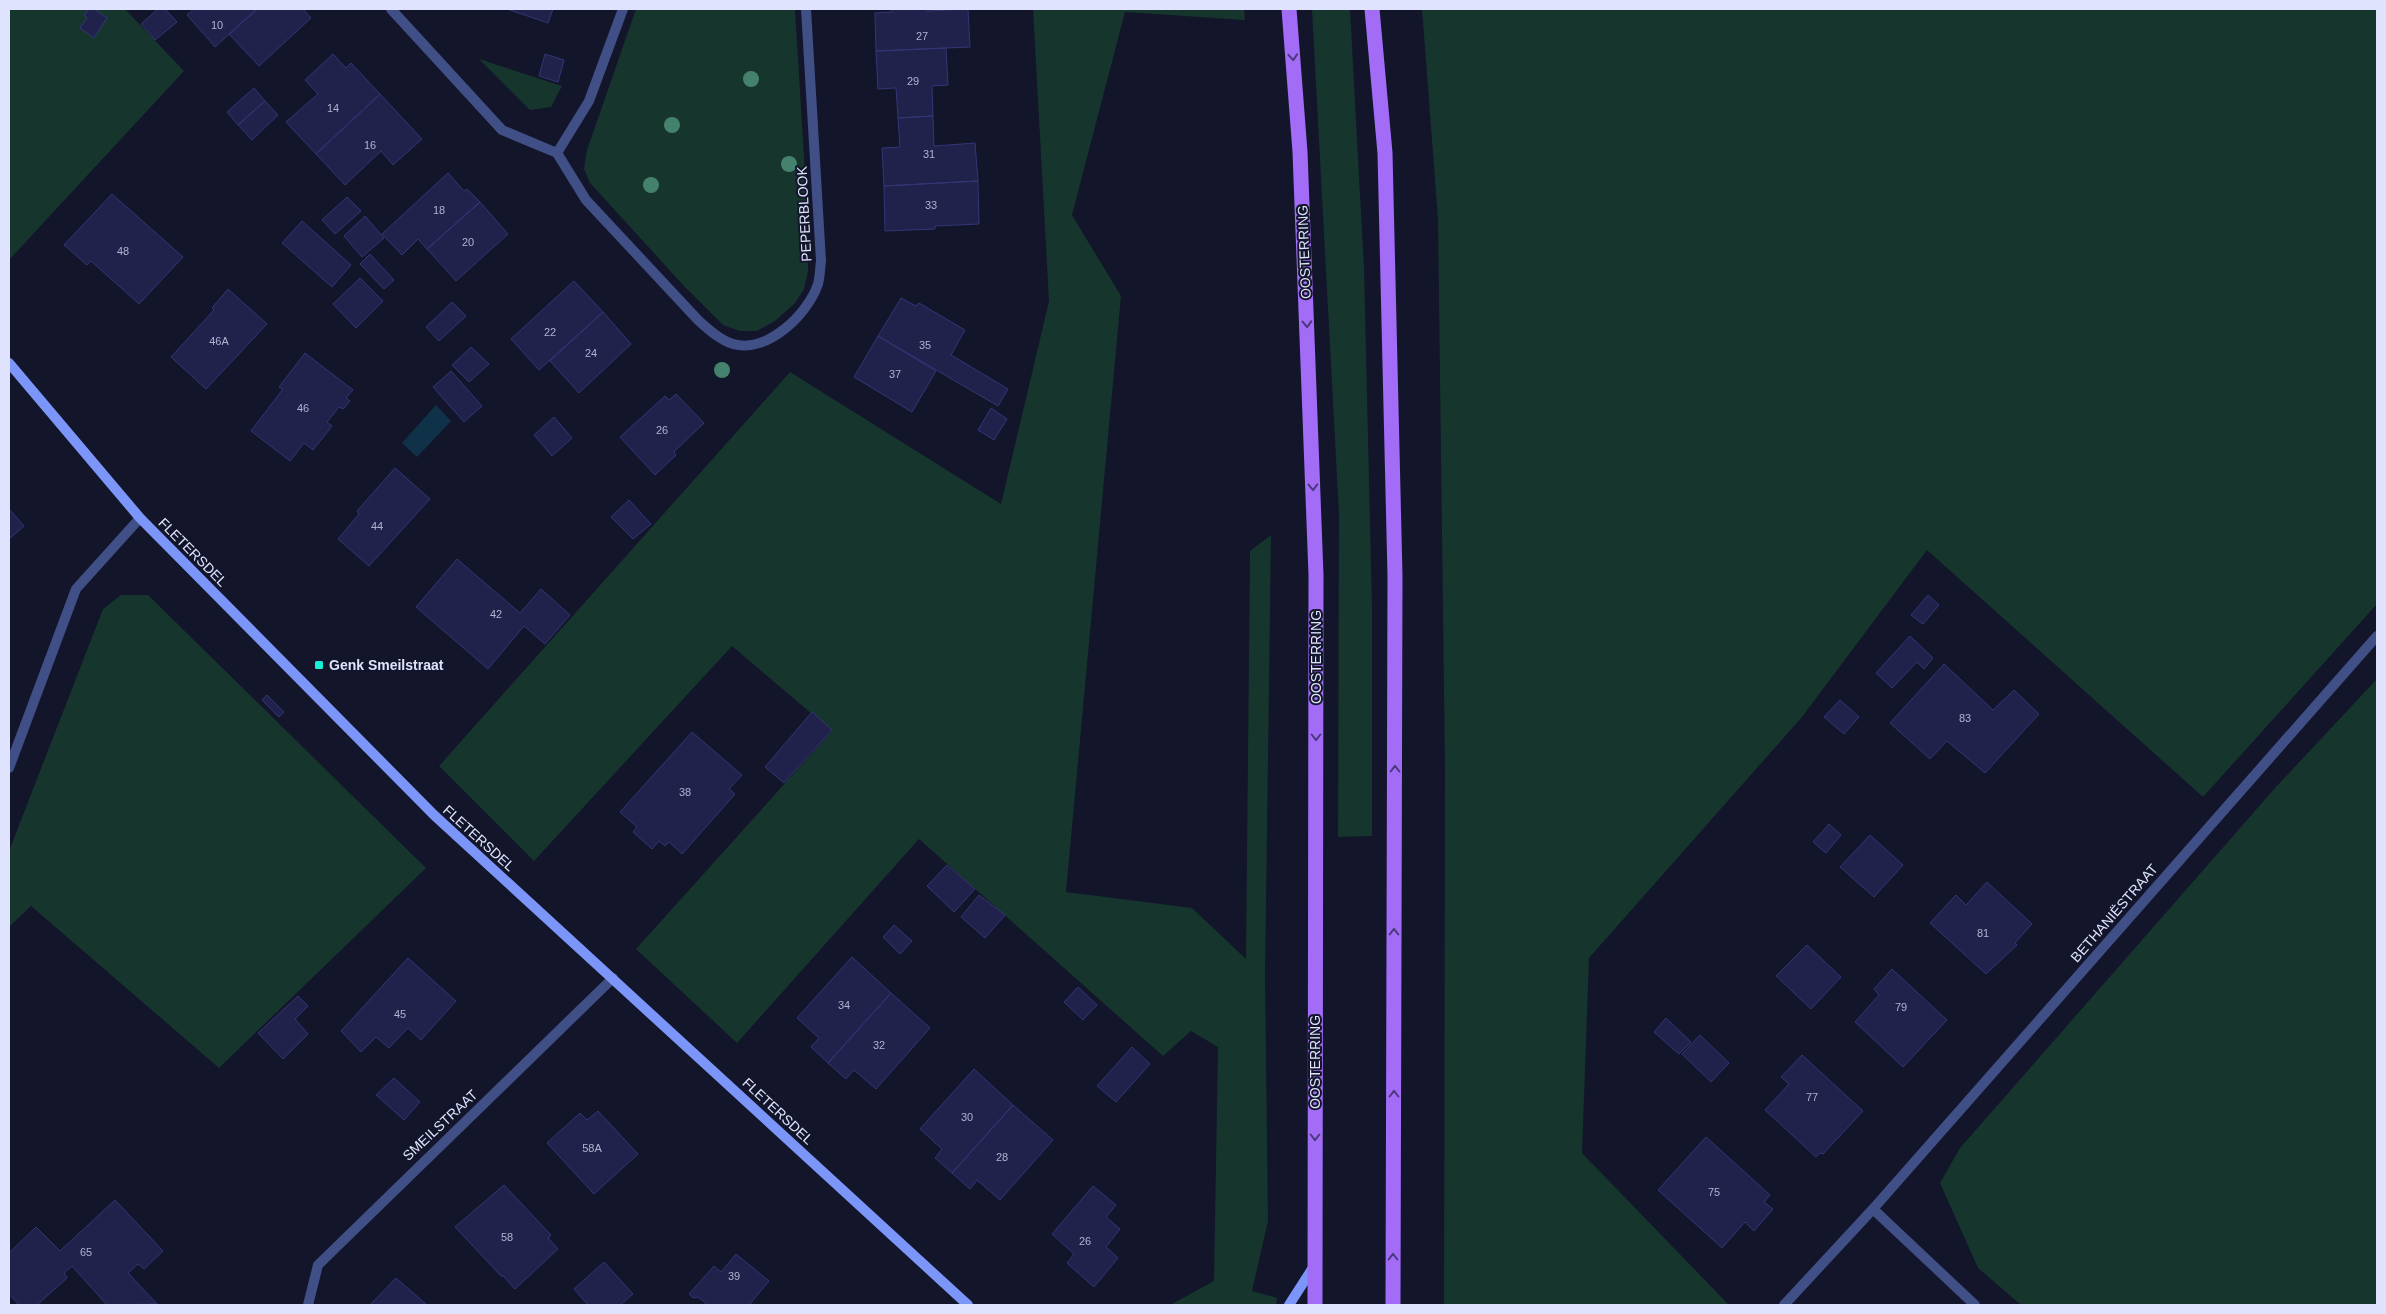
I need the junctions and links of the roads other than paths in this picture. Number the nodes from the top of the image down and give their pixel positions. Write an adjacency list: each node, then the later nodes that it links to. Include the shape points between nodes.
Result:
1 (391, 9): 6 (street, via 502,130)
2 (622, 9): 6 (street, via 590,101)
3 (806, 9): 6 (street, PEPERBLOOK, via 821,261 818,284 804,309 792,324 770,339 746,345 733,344 698,320 586,200)
4 (1289, 9): 13 (main road, OOSTERRING, one-way to 13, via 1300,152 1316,575)
5 (1372, 9): 18 (main road, one-way to 5, via 1395,576 1385,153)
6 (556, 153)
7 (9, 363): 8 (street, FLETERSDEL)
8 (140, 518): 10 (street, via 76,588); 11 (street, FLETERSDEL, via 434,815)
9 (2377, 636): 12 (street, BETHANIËSTRAAT)
10 (9, 768)
11 (613, 978): 14 (street, FLETERSDEL); 15 (street, SMEILSTRAAT, via 318,1265)
12 (1873, 1209): 19 (street, BETHANIËSTRAAT); 20 (street)
13 (1315, 1266): 16 (street); 17 (main road, OOSTERRING)
14 (968, 1304)
15 (308, 1305)
16 (1289, 1305)
17 (1315, 1305)
18 (1393, 1305)
19 (1784, 1305)
20 (1975, 1305)

